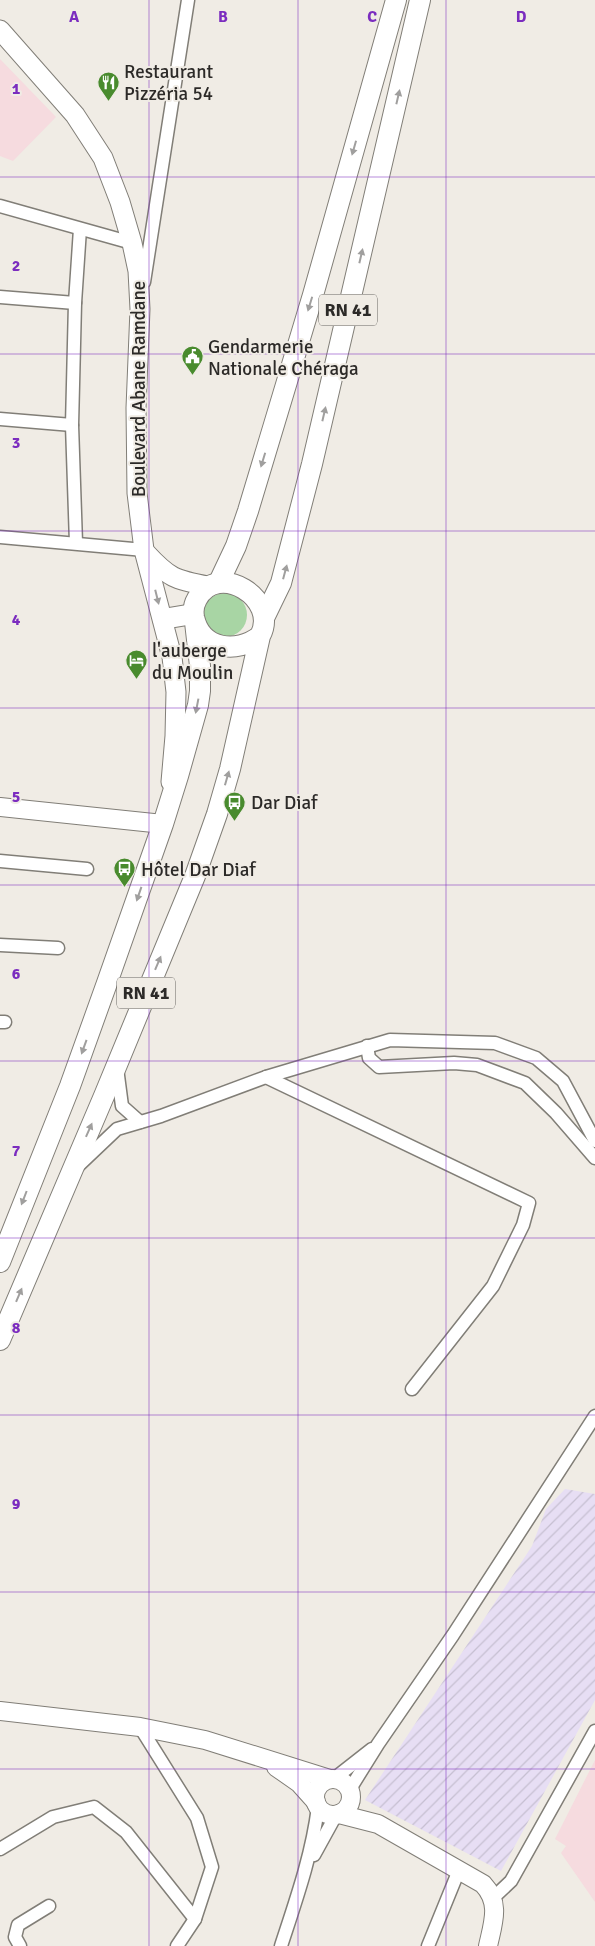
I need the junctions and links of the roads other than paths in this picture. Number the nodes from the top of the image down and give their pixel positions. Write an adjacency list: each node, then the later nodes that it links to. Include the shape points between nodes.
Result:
1 (188, 0): 10 (street)
2 (396, 0): 16 (highway, RN 41, one-way to 16, via 254,492 236,546)
3 (420, 0): 17 (highway, RN 41, one-way to 3, via 281,583 312,464)
4 (0, 30): 7 (main road, Boulevard Abane Ramdane, via 75,115 103,158)
5 (0, 206): 6 (street)
6 (80, 230): 7 (street); 9 (street)
7 (132, 243): 10 (main road, Boulevard Abane Ramdane, via 138,271)
8 (0, 297): 9 (street)
9 (75, 303): 12 (street)
10 (140, 309): 15 (main road, Boulevard Abane Ramdane, via 137,493)
11 (0, 419): 12 (street)
12 (72, 425): 14 (street)
13 (0, 537): 14 (street)
14 (76, 543): 15 (street)
15 (144, 550): 16 (main road, via 169,575 188,582); 19 (main road, Boulevard Abane Ramdane, one-way to 19)
16 (213, 584): 17 (highway, via 229,583 248,590); 18 (highway, via 200,594 195,603)
17 (265, 616): 20 (highway)
18 (194, 618): 19 (highway); 20 (highway, via 201,633 220,646 243,646); 22 (highway, RN 41, one-way to 22, via 200,666 198,705)
19 (163, 619): 22 (main road, Boulevard Abane Ramdane, via 176,692 175,736)
20 (260, 636): 28 (highway, RN 41, one-way to 20, via 214,822 232,760)
21 (0, 807): 22 (main road)
22 (165, 818): 34 (highway, RN 41, one-way to 34, via 70,1086)
23 (0, 861): 24 (street)
24 (87, 869)
25 (0, 945): 26 (street)
26 (58, 948)
27 (368, 1046): 29 (street); 31 (street, via 390,1040 495,1043 536,1058 563,1081); 32 (street, via 369,1058 380,1067 469,1064 525,1083)
28 (117, 1065): 30 (street, via 122,1106); 33 (highway, RN 41, one-way to 28)
29 (266, 1077): 30 (street); 36 (street, via 529,1203 523,1225 493,1286)
30 (140, 1122): 33 (street, via 117,1130)
31 (595, 1141)
32 (595, 1158)
33 (70, 1173): 35 (highway, RN 41, one-way to 33)
34 (0, 1262)
35 (0, 1340)
36 (412, 1389)
37 (595, 1416): 43 (street)
38 (0, 1705): 40 (main road)
39 (0, 1711): 40 (main road)
40 (48, 1716): 41 (main road)
41 (140, 1727): 44 (main road, via 205,1740); 55 (street, via 197,1818 212,1867)
42 (595, 1731): 53 (street, via 511,1882)
43 (378, 1744): 45 (street); 46 (street)
44 (256, 1755): 45 (main road); 47 (main road, via 299,1783)
45 (332, 1778): 46 (main road, via 344,1782); 47 (main road, via 316,1790)
46 (351, 1792): 48 (main road, via 349,1807); 49 (main road)
47 (317, 1805): 48 (main road, via 326,1814); 52 (street)
48 (338, 1815): 49 (main road); 52 (street)
49 (378, 1824): 51 (main road)
50 (0, 1849): 55 (street, via 53,1817 94,1807 126,1832)
51 (459, 1870): 53 (main road, via 483,1884); 59 (street)
52 (305, 1873): 58 (street)
53 (493, 1898): 60 (main road, via 495,1914)
54 (49, 1906): 56 (street, via 18,1925 15,1937)
55 (195, 1919): 57 (street)
56 (20, 1946)
57 (177, 1946)
58 (281, 1946)
59 (428, 1946)
60 (488, 1946)

